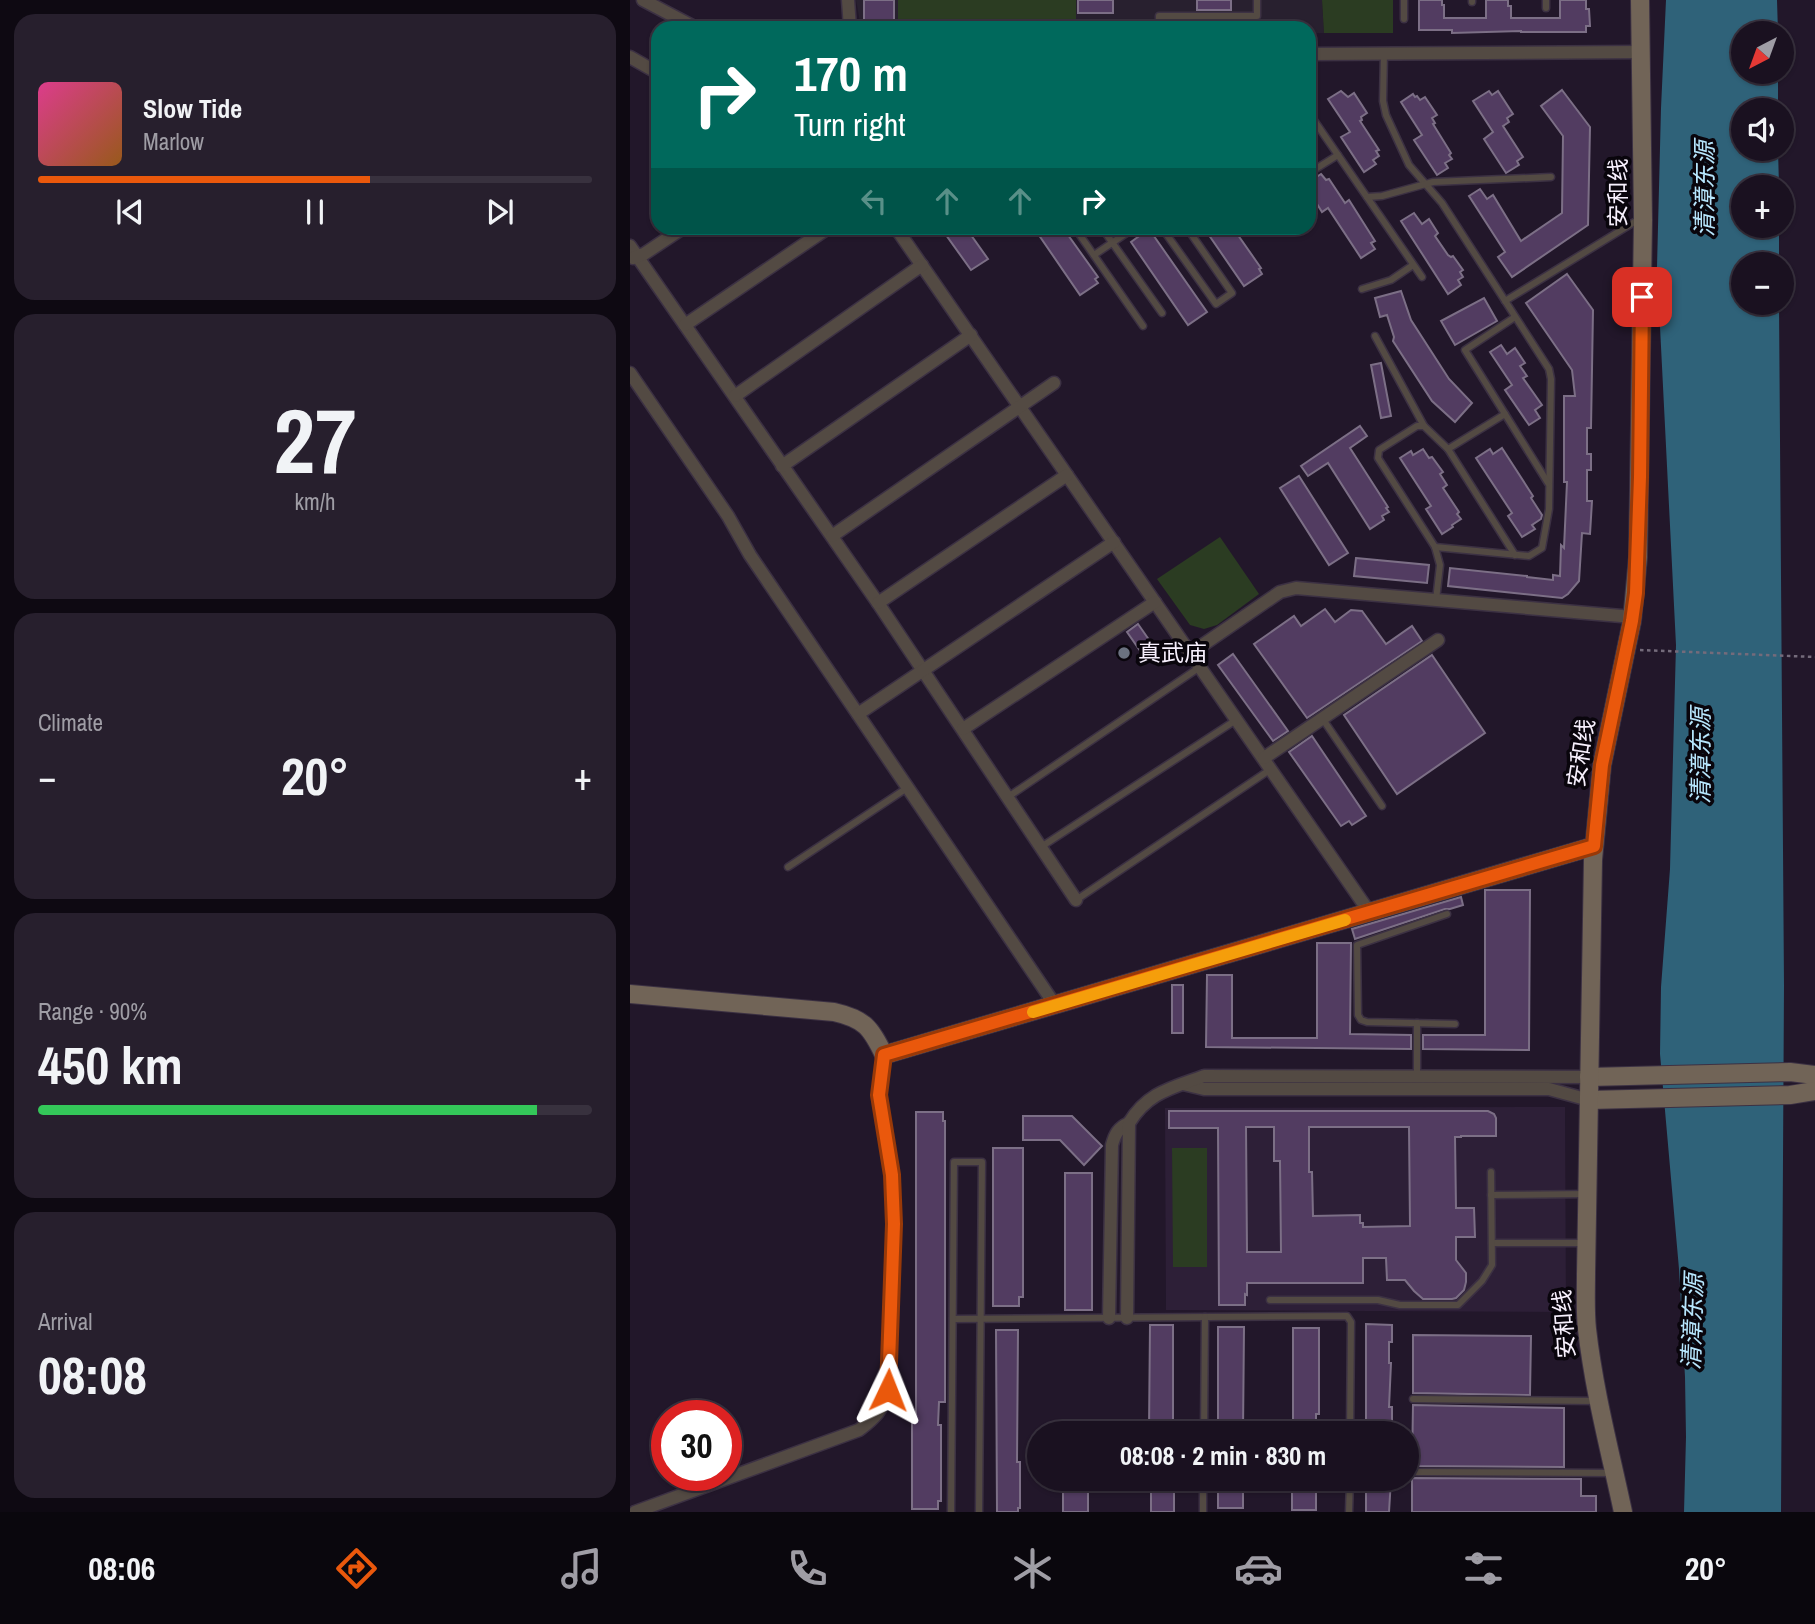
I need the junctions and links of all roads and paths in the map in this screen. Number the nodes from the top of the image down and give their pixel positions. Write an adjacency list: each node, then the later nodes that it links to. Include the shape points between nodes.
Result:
1 (643, 0): 9 (street)
2 (848, 0): 10 (street)
3 (1257, 0): 11 (lane, via 1257,16 1159,16)
4 (1404, 0): 8 (lane)
5 (1546, 0): 7 (lane)
6 (1640, 0): 12 (main road, 安和线)
7 (1546, 8)
8 (1404, 19)
9 (683, 21)
10 (850, 21)
11 (1159, 21)
12 (1641, 52): 13 (street); 23 (main road, 安和线)
13 (1384, 53): 14 (street); 21 (lane, via 1385,116 1409,164)
14 (1316, 54)
15 (630, 57): 16 (street)
16 (651, 69)
17 (1316, 123): 18 (lane)
18 (1338, 155): 19 (lane); 22 (lane)
19 (1316, 169)
20 (1551, 177): 21 (lane)
21 (1426, 184): 22 (lane); 39 (lane)
22 (1367, 197): 36 (lane)
23 (1642, 217): 39 (lane); 63 (main road, 安和线, via 1640,477)
24 (672, 235): 33 (street, via 644,254)
25 (818, 235): 42 (street)
26 (902, 235): 35 (street)
27 (1080, 235): 34 (lane)
28 (1108, 235): 32 (lane)
29 (1124, 235): 32 (lane)
30 (1168, 235): 31 (lane, via 1216,304 1232,293)
31 (1192, 235)
32 (1113, 242): 34 (lane); 40 (lane)
33 (632, 254): 42 (street)
34 (1094, 255): 43 (lane)
35 (922, 265): 44 (street); 48 (street)
36 (1413, 265): 37 (lane); 38 (lane)
37 (1422, 277)
38 (1362, 289)
39 (1505, 301): 41 (lane)
40 (1162, 313)
41 (1515, 317): 50 (lane, via 1465,351); 55 (lane, via 1549,369)
42 (685, 325): 48 (street)
43 (1143, 326)
44 (971, 335): 49 (street); 53 (street)
45 (1375, 336): 51 (lane)
46 (630, 373): 70 (street)
47 (1054, 383): 49 (street)
48 (735, 396): 53 (street)
49 (1020, 407): 54 (street); 56 (street)
50 (1505, 414): 52 (lane); 55 (lane)
51 (1424, 426): 52 (lane); 58 (lane, via 1379,450 1378,458)
52 (1448, 449): 59 (lane)
53 (782, 466): 56 (street)
54 (1068, 475): 57 (street); 62 (street)
55 (1549, 485): 59 (lane, via 1542,548 1529,556)
56 (832, 536): 62 (street)
57 (1114, 542): 61 (street); 69 (street)
58 (1435, 547): 59 (lane); 60 (lane, via 1440,565)
59 (1515, 555)
60 (1436, 600): 63 (street); 66 (street, via 1296,588 1280,592)
61 (1155, 601): 66 (street); 73 (street)
62 (878, 603): 69 (street)
63 (1633, 617): 65 (main road, 安和线)
64 (1437, 640): 71 (street)
65 (1626, 649): 67 (path); 78 (main road, 安和线, via 1602,765)
66 (1191, 653): 68 (street)
67 (1815, 657)
68 (1200, 667): 72 (street); 76 (lane)
69 (923, 670): 70 (street); 73 (street)
70 (858, 714): 75 (street)
71 (1322, 718): 74 (street); 77 (lane)
72 (1237, 719): 74 (street); 79 (lane)
73 (963, 729): 76 (street)
74 (1267, 764): 81 (lane); 82 (street)
75 (907, 788): 80 (lane); 85 (street)
76 (1008, 797): 79 (street)
77 (1382, 806)
78 (1594, 846): 82 (main road); 91 (main road, 安和线)
79 (1041, 847): 81 (street)
80 (788, 867)
81 (1076, 900)
82 (1370, 913): 85 (main road)
83 (1447, 914): 86 (lane, via 1357,945 1361,1020)
84 (630, 994): 88 (main road, via 834,1012 860,1020)
85 (1055, 1005): 88 (main road)
86 (1417, 1023): 87 (lane); 90 (lane)
87 (1455, 1024)
88 (884, 1055): 115 (street, via 879,1095 892,1175 894,1224 884,1406 859,1430)
89 (1815, 1075): 91 (main road)
90 (1417, 1076): 91 (street); 92 (street, via 1204,1076)
91 (1589, 1077): 94 (main road, 安和线)
92 (1183, 1084): 94 (street, via 1205,1089 1549,1088); 95 (street, via 1150,1098)
93 (1815, 1091): 94 (main road)
94 (1589, 1100): 97 (main road, 安和线)
95 (1129, 1123): 103 (street, via 1120,1127 1112,1145); 104 (street)
96 (1491, 1172): 98 (lane)
97 (1587, 1194): 98 (lane); 99 (main road, 安和线)
98 (1491, 1195): 100 (lane)
99 (1586, 1243): 100 (lane); 108 (main road, 安和线, via 1586,1326)
100 (1492, 1244): 101 (lane, via 1492,1265 1458,1305)
101 (1270, 1300)
102 (1205, 1317): 104 (lane); 109 (lane); 110 (lane, via 1347,1316 1351,1322)
103 (1109, 1318): 104 (lane); 106 (lane)
104 (1127, 1318)
105 (953, 1319): 106 (lane); 106 (lane, via 954,1162 982,1162); 116 (lane)
106 (980, 1319): 117 (lane)
107 (1413, 1399): 108 (lane)
108 (1598, 1401): 112 (main road, 安和线)
109 (1203, 1421)
110 (1350, 1421)
111 (1419, 1472): 112 (lane)
112 (1615, 1473): 120 (main road, 安和线)
113 (1203, 1491): 118 (lane)
114 (1350, 1491): 119 (lane)
115 (635, 1512)
116 (951, 1512)
117 (979, 1512)
118 (1203, 1512)
119 (1349, 1512)
120 (1623, 1512)

